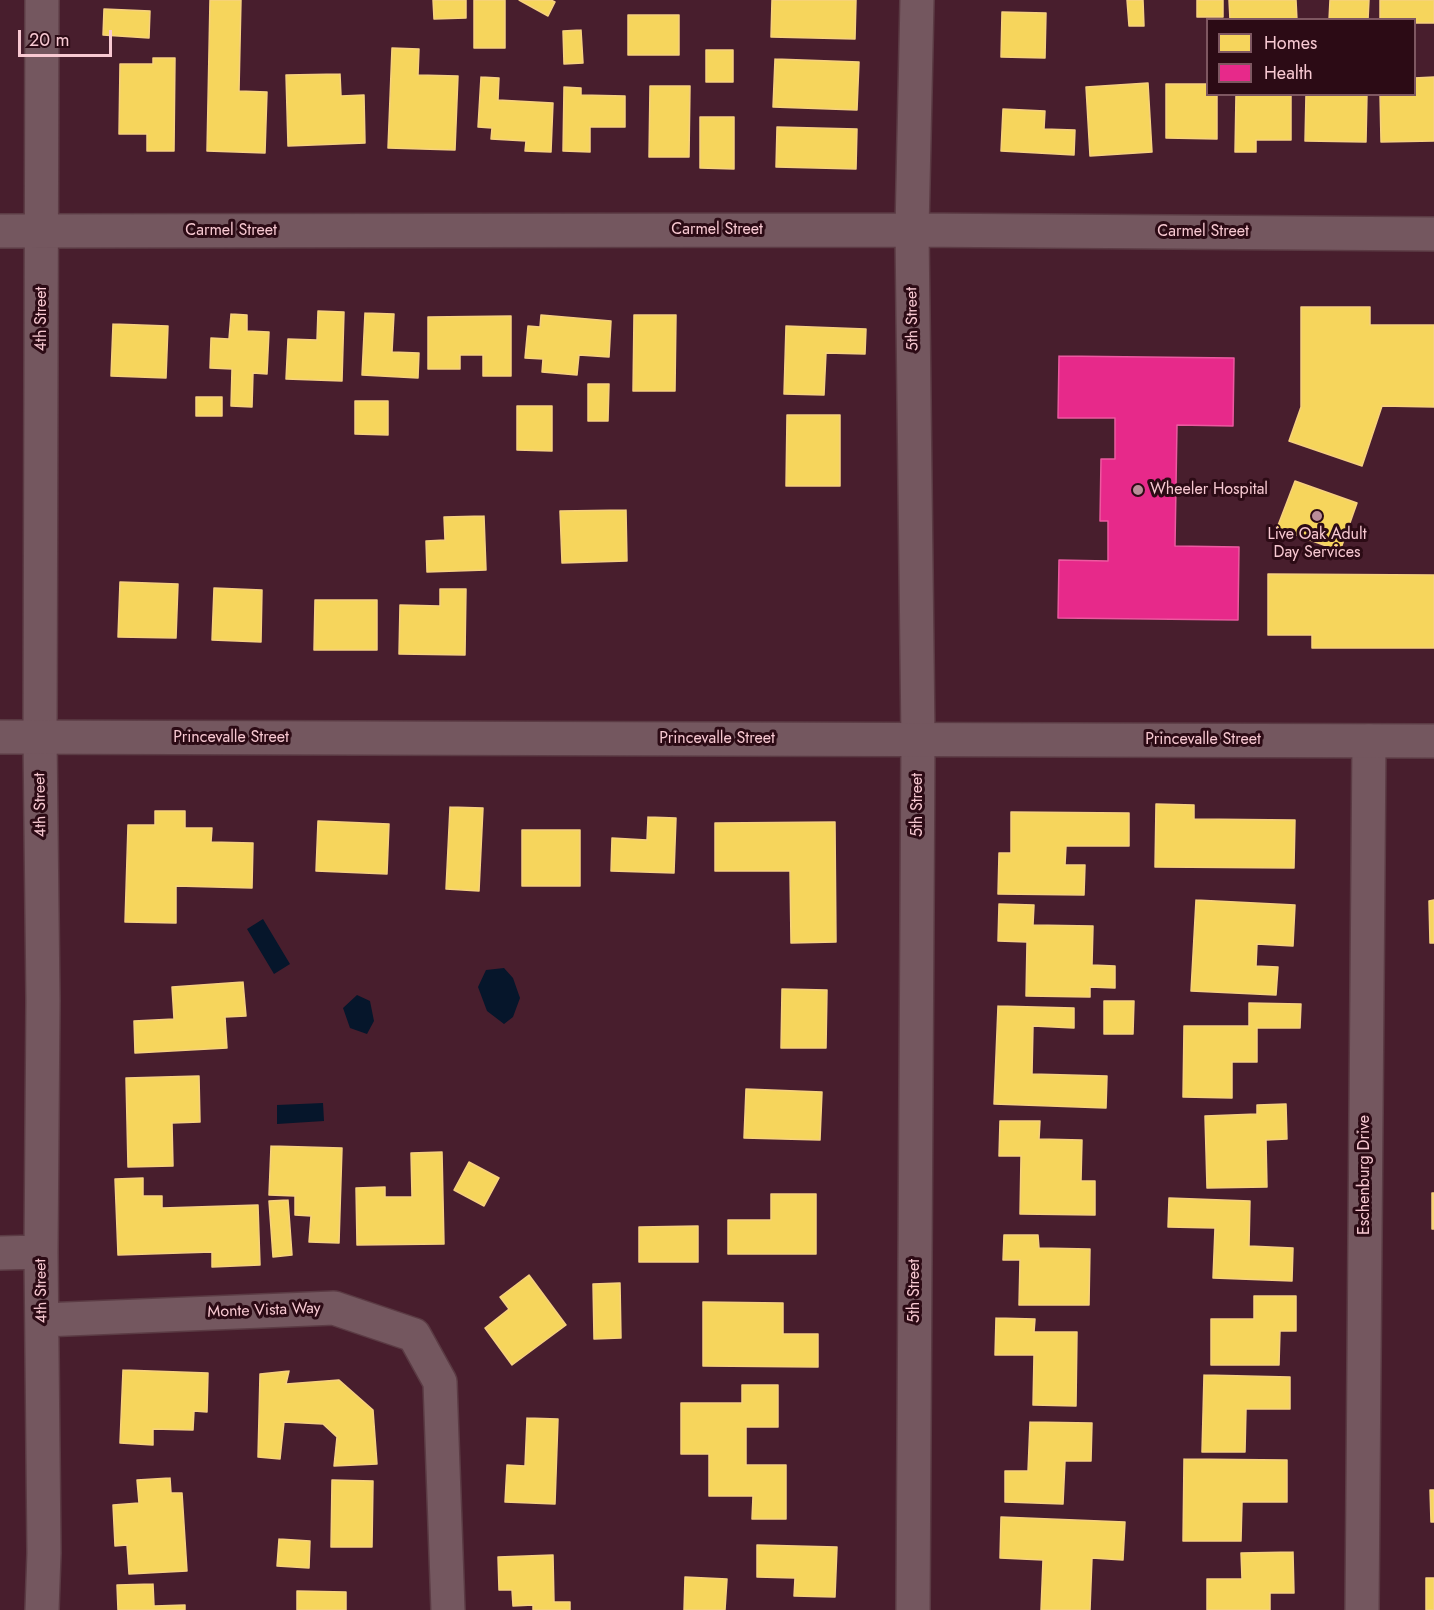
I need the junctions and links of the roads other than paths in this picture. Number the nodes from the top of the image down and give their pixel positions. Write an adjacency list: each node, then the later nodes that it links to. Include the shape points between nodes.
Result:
1 (42, 0): 5 (street, 4th Street)
2 (917, 0): 3 (street, 5th Street)
3 (912, 230): 5 (street, Carmel Street); 6 (street, Carmel Street); 9 (street, 5th Street)
4 (0, 231): 5 (street, Carmel Street)
5 (42, 231): 8 (street, 4th Street)
6 (1434, 234)
7 (0, 737): 8 (street, Princevalle Street)
8 (40, 738): 9 (street, Princevalle Street); 12 (street, 4th Street)
9 (918, 739): 10 (street, Princevalle Street); 17 (street, 5th Street)
10 (1369, 741): 11 (street, Princevalle Street); 18 (street, Eschenburg Drive)
11 (1434, 741)
12 (41, 1252): 13 (street); 14 (street, 4th Street)
13 (0, 1253)
14 (43, 1320): 15 (street, 4th Street); 16 (street, Monte Vista Way, via 334,1308 414,1335 440,1382)
15 (42, 1610)
16 (448, 1610)
17 (913, 1610)
18 (1362, 1610)

